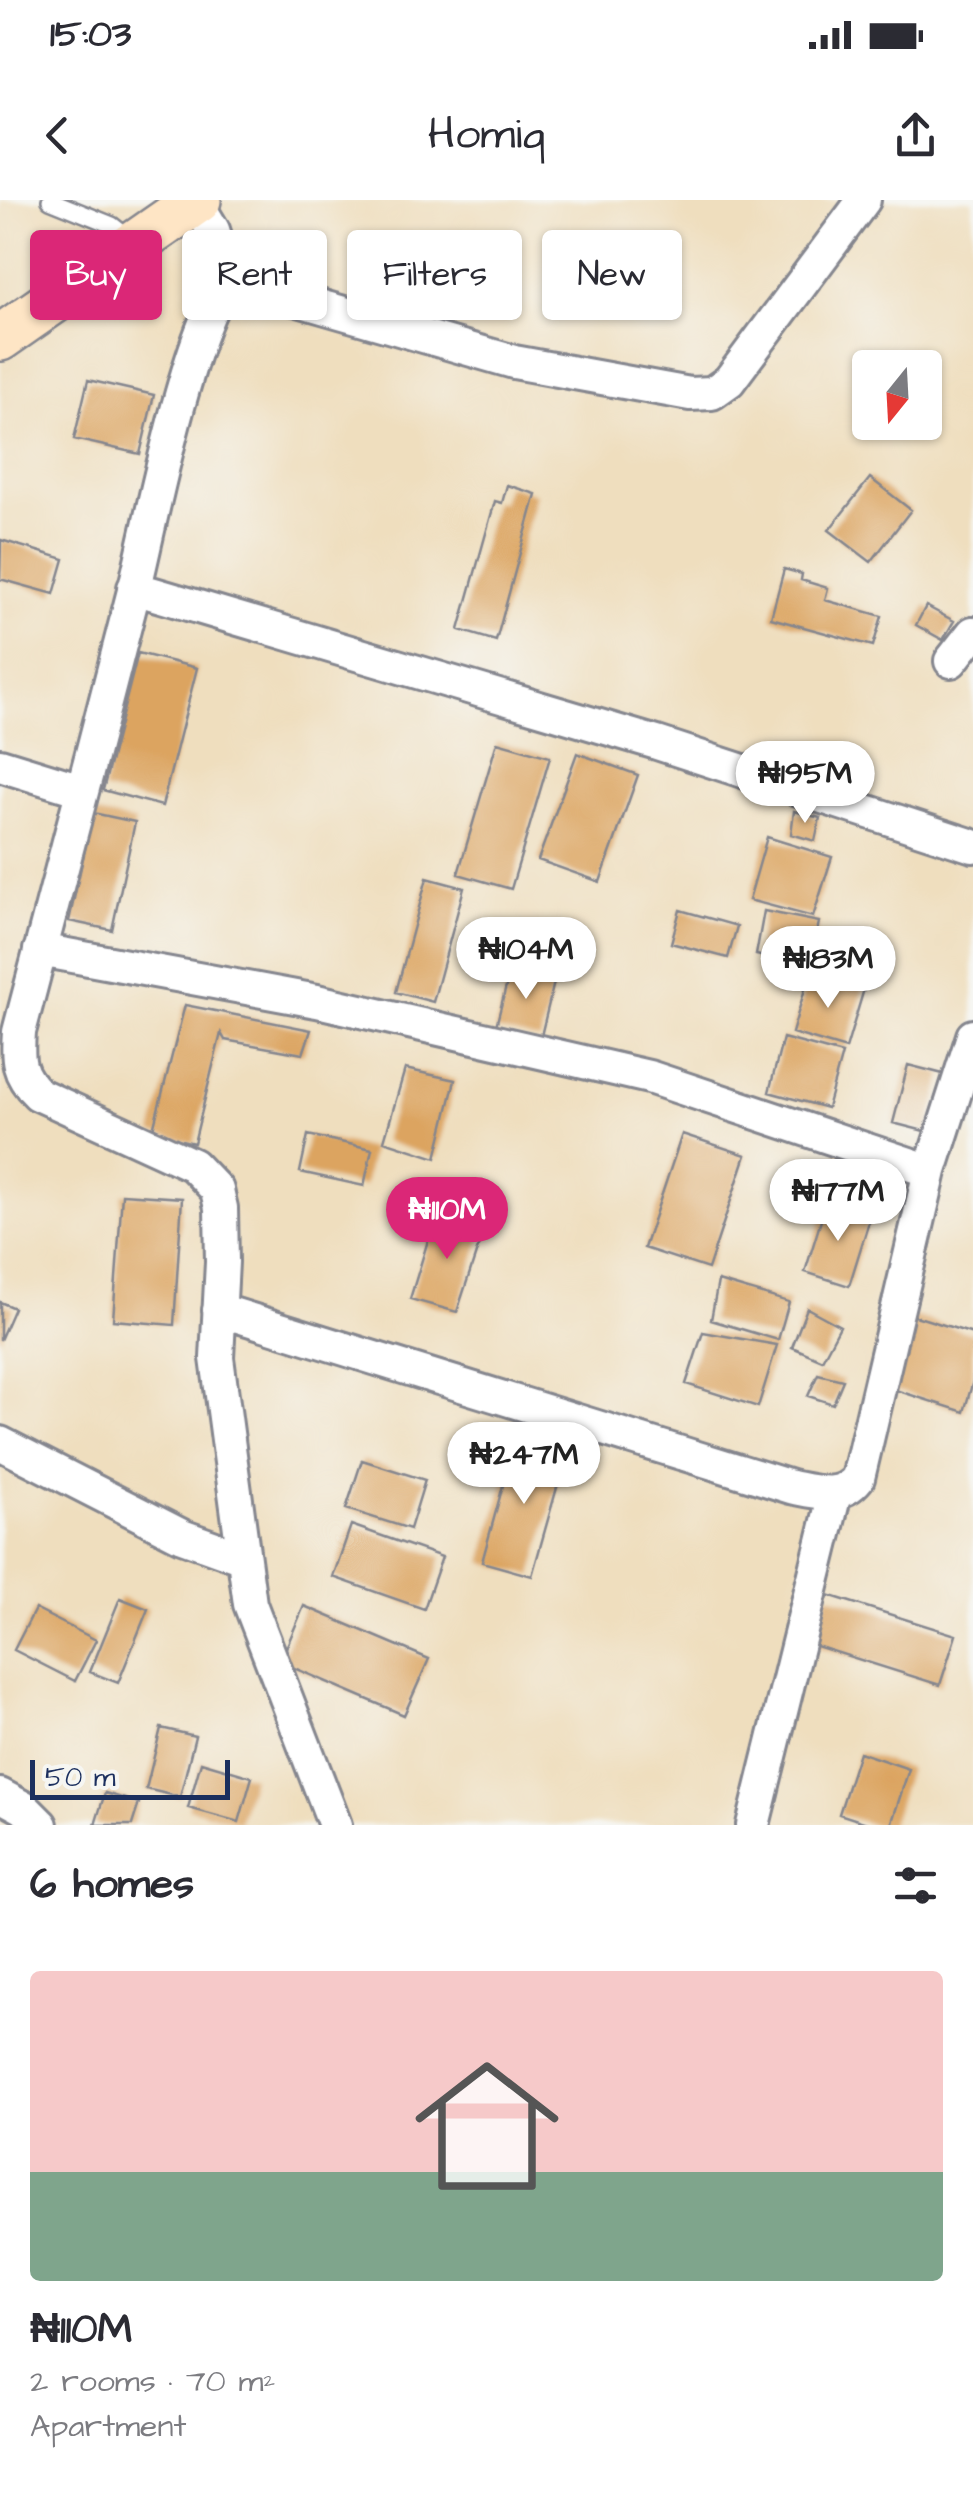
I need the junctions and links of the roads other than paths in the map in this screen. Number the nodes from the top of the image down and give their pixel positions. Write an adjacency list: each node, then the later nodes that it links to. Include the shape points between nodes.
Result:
1 (50, 200): 4 (lane)
2 (864, 200): 7 (street, via 729,382 712,393 514,362)
3 (197, 201): 5 (street); 6 (street)
4 (118, 230)
5 (158, 230)
6 (213, 230)
7 (327, 308)
8 (30, 318): 10 (street)
9 (205, 320): 11 (street)
10 (0, 338)
11 (134, 588): 15 (street); 16 (street, via 657,743)
12 (973, 633): 13 (street)
13 (951, 661)
14 (0, 765): 15 (street)
15 (82, 790): 17 (street)
16 (973, 846)
17 (40, 950): 19 (street); 20 (street, via 316,1001 648,1077)
18 (973, 1036): 20 (street)
19 (8, 1064): 21 (street, via 38,1094 193,1165 216,1190 222,1208)
20 (930, 1171): 23 (street, via 858,1478)
21 (220, 1310): 23 (street, via 791,1487); 24 (street, via 217,1358)
22 (0, 1443): 24 (street, via 182,1536)
23 (835, 1493): 28 (street)
24 (242, 1558): 27 (street, via 250,1604)
25 (0, 1796): 26 (street)
26 (41, 1825)
27 (335, 1825)
28 (752, 1825)

